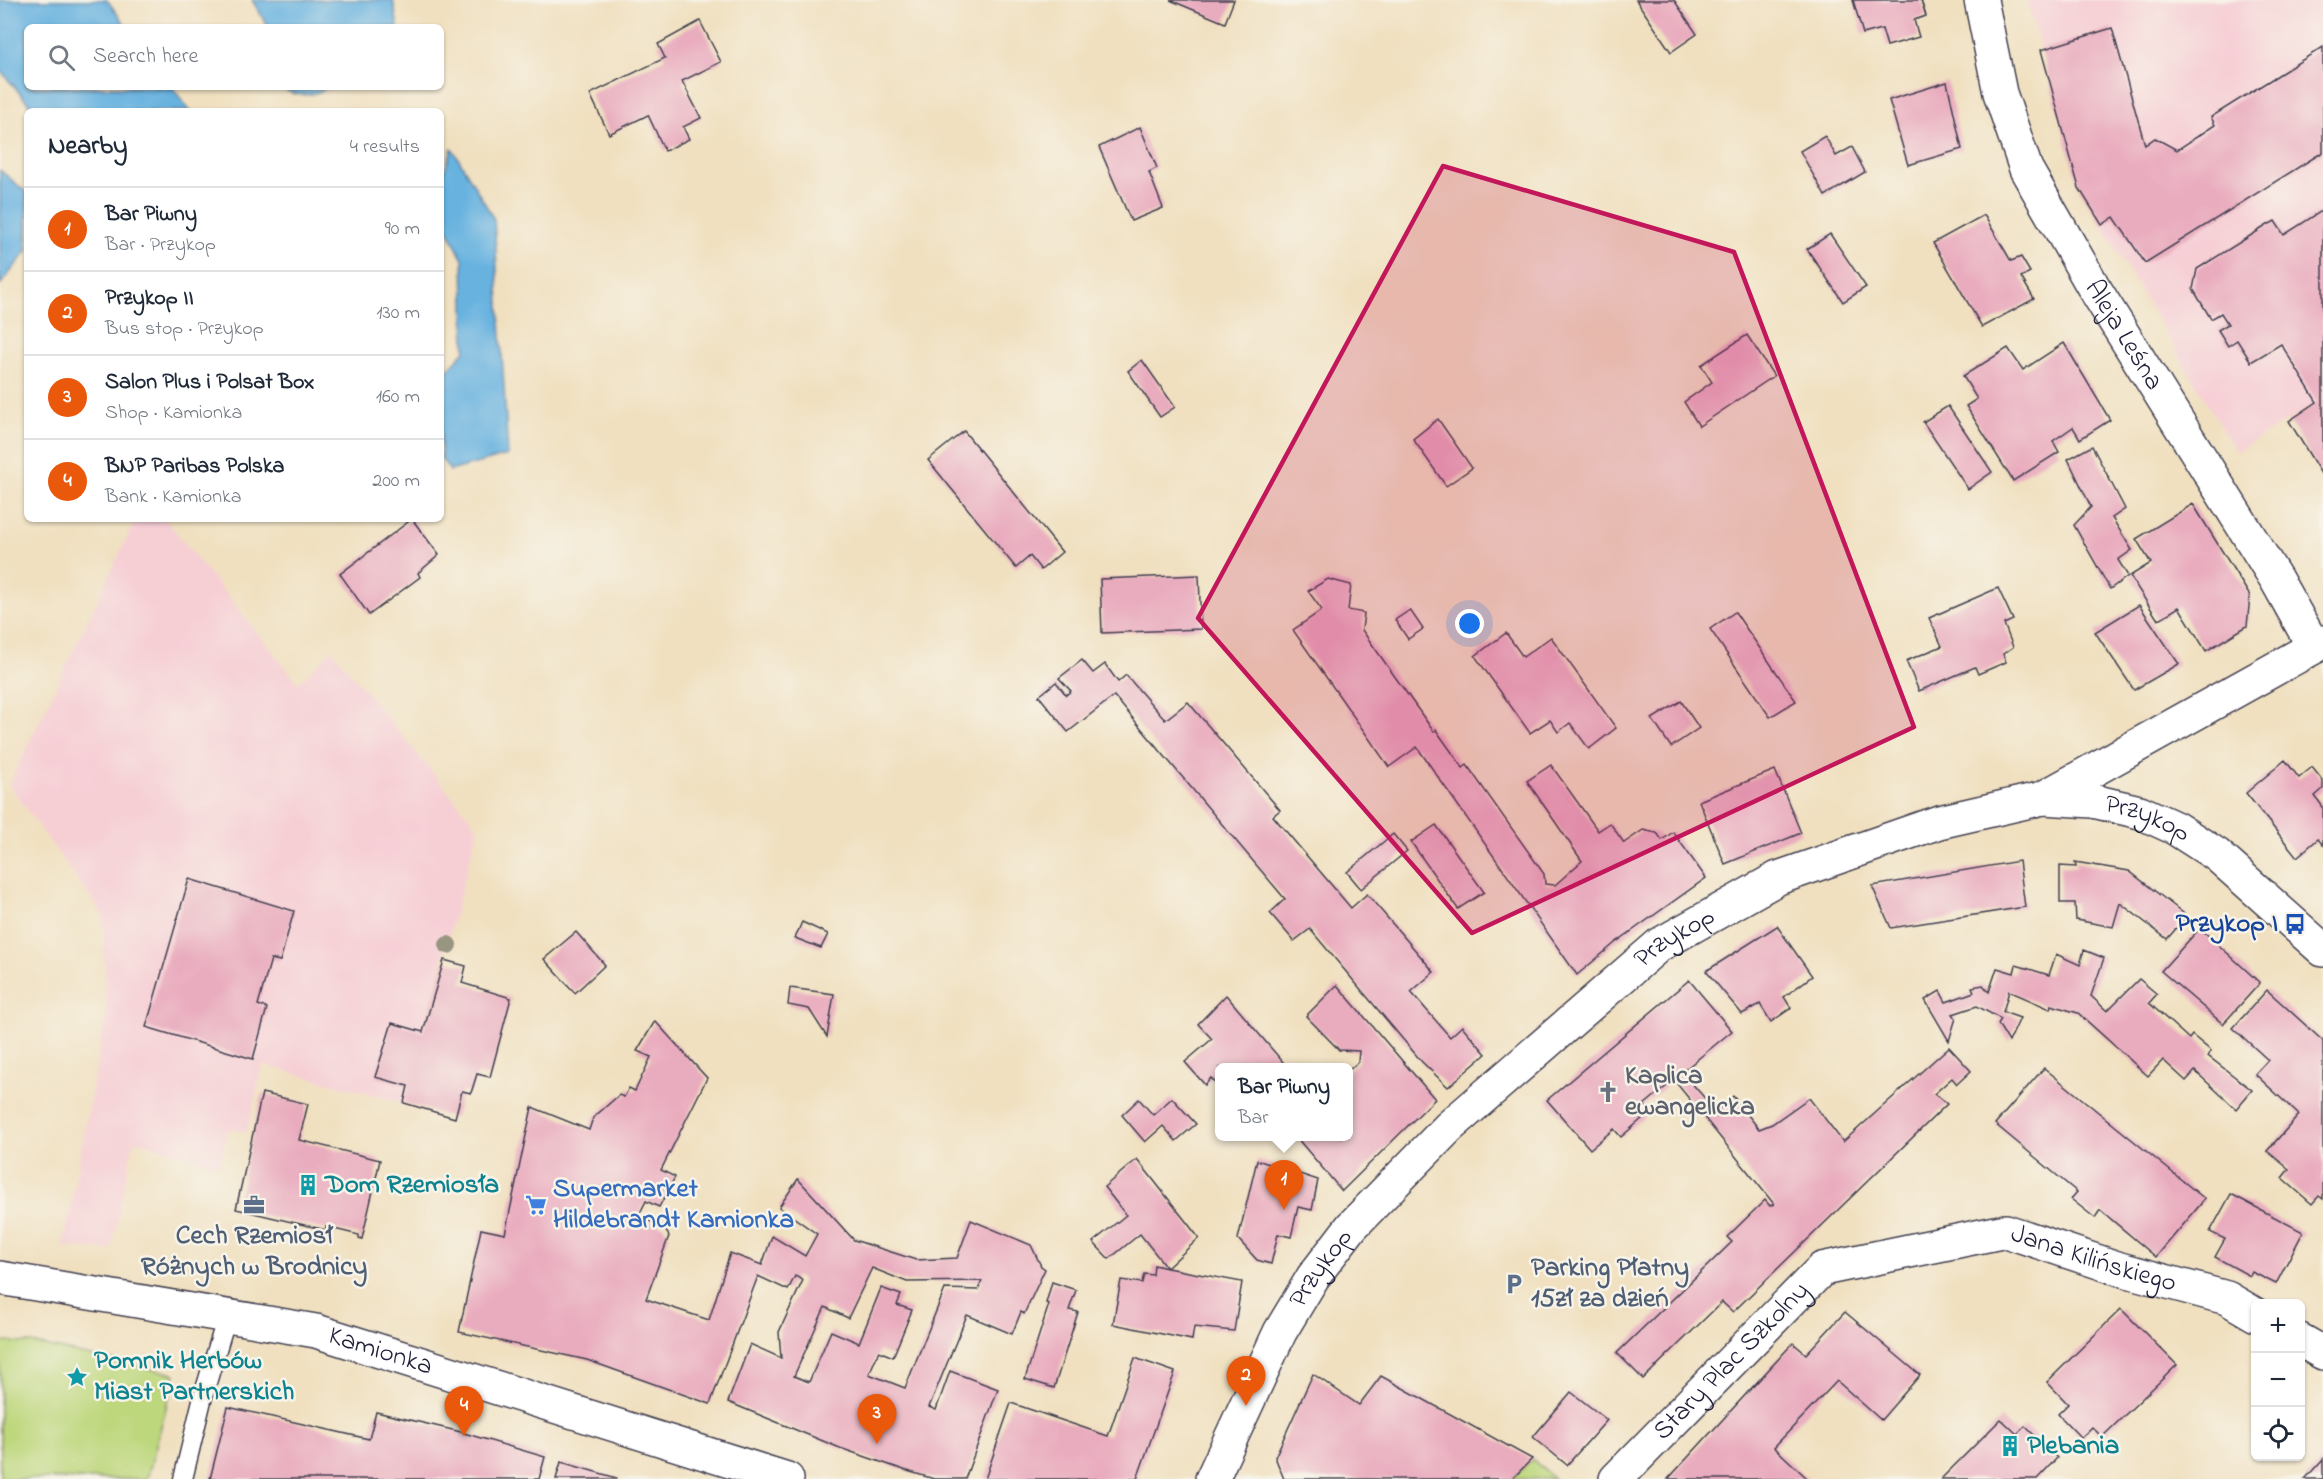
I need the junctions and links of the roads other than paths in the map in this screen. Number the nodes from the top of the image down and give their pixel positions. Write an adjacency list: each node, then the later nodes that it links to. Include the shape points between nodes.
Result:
1 (1981, 0): 2 (street, Aleja Leśna, via 2000,93 2026,169 2093,286)
2 (2319, 645): 3 (street)
3 (2043, 798): 4 (street, Przykop, via 2093,801 2128,809 2175,828 2217,855); 13 (street, Przykop, via 1940,822 1778,878 1659,945 1449,1127 1352,1226 1313,1277 1280,1332)
4 (2323, 950)
5 (1822, 1269): 7 (street, Jana Kilińskiego, via 2006,1231 2120,1269 2227,1298); 14 (street, Stary Plac Szkolny)
6 (0, 1278): 8 (street, Kamionka)
7 (2251, 1311)
8 (227, 1316): 11 (lane); 12 (street, Kamionka, via 316,1330)
9 (2305, 1342): 10 (street)
10 (2323, 1353)
11 (183, 1479)
12 (787, 1479)
13 (1212, 1479)
14 (1616, 1479)

